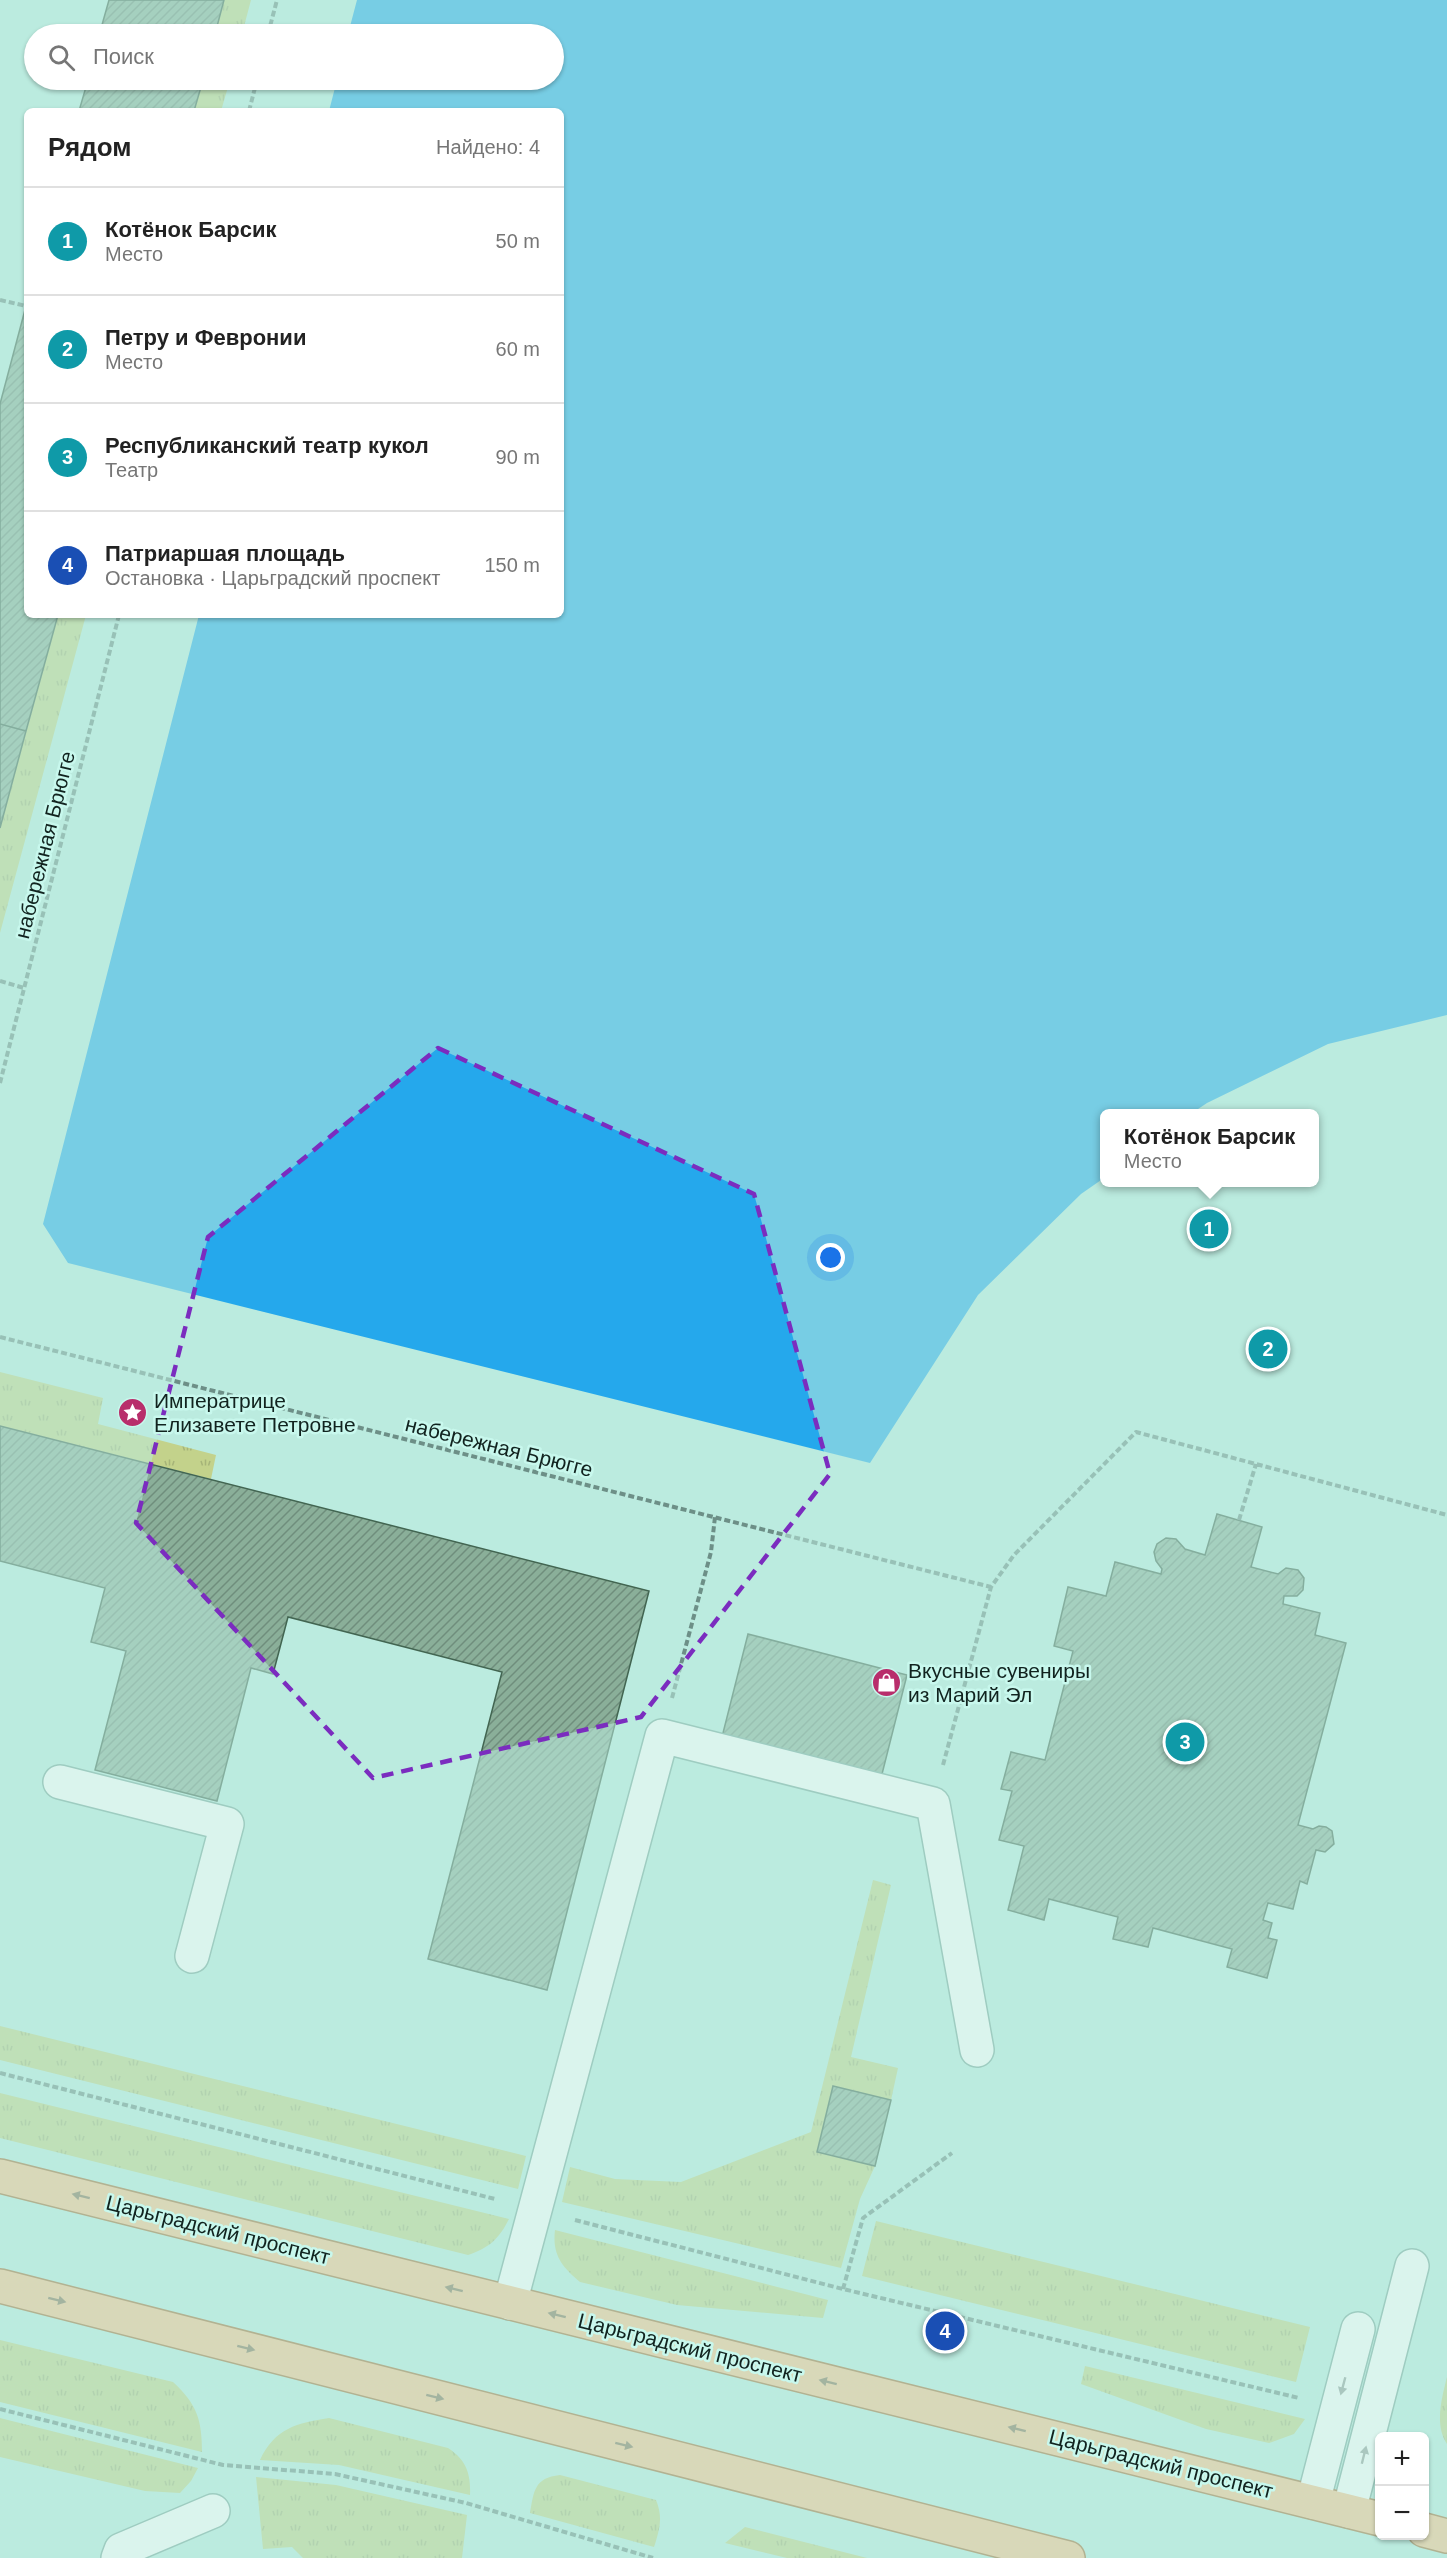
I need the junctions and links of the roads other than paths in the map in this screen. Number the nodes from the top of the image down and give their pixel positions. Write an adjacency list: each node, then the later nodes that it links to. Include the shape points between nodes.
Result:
1 (60, 1782): 2 (lane, via 227,1824)
2 (192, 1956)
3 (977, 2050): 7 (lane, via 933,1804 662,1736)
4 (0, 2176): 7 (main road, Царьградский проспект, one-way to 4)
5 (1412, 2266): 11 (lane, one-way to 5)
6 (0, 2286): 15 (main road, one-way to 15)
7 (510, 2303): 9 (main road, Царьградский проспект, one-way to 7)
8 (1358, 2329): 9 (lane, one-way to 9)
9 (1313, 2502): 11 (main road, Царьградский проспект)
10 (213, 2511): 14 (lane, via 121,2550)
11 (1364, 2515)
12 (1429, 2531): 13 (main road)
13 (1447, 2536)
14 (118, 2558)
15 (1068, 2558)

